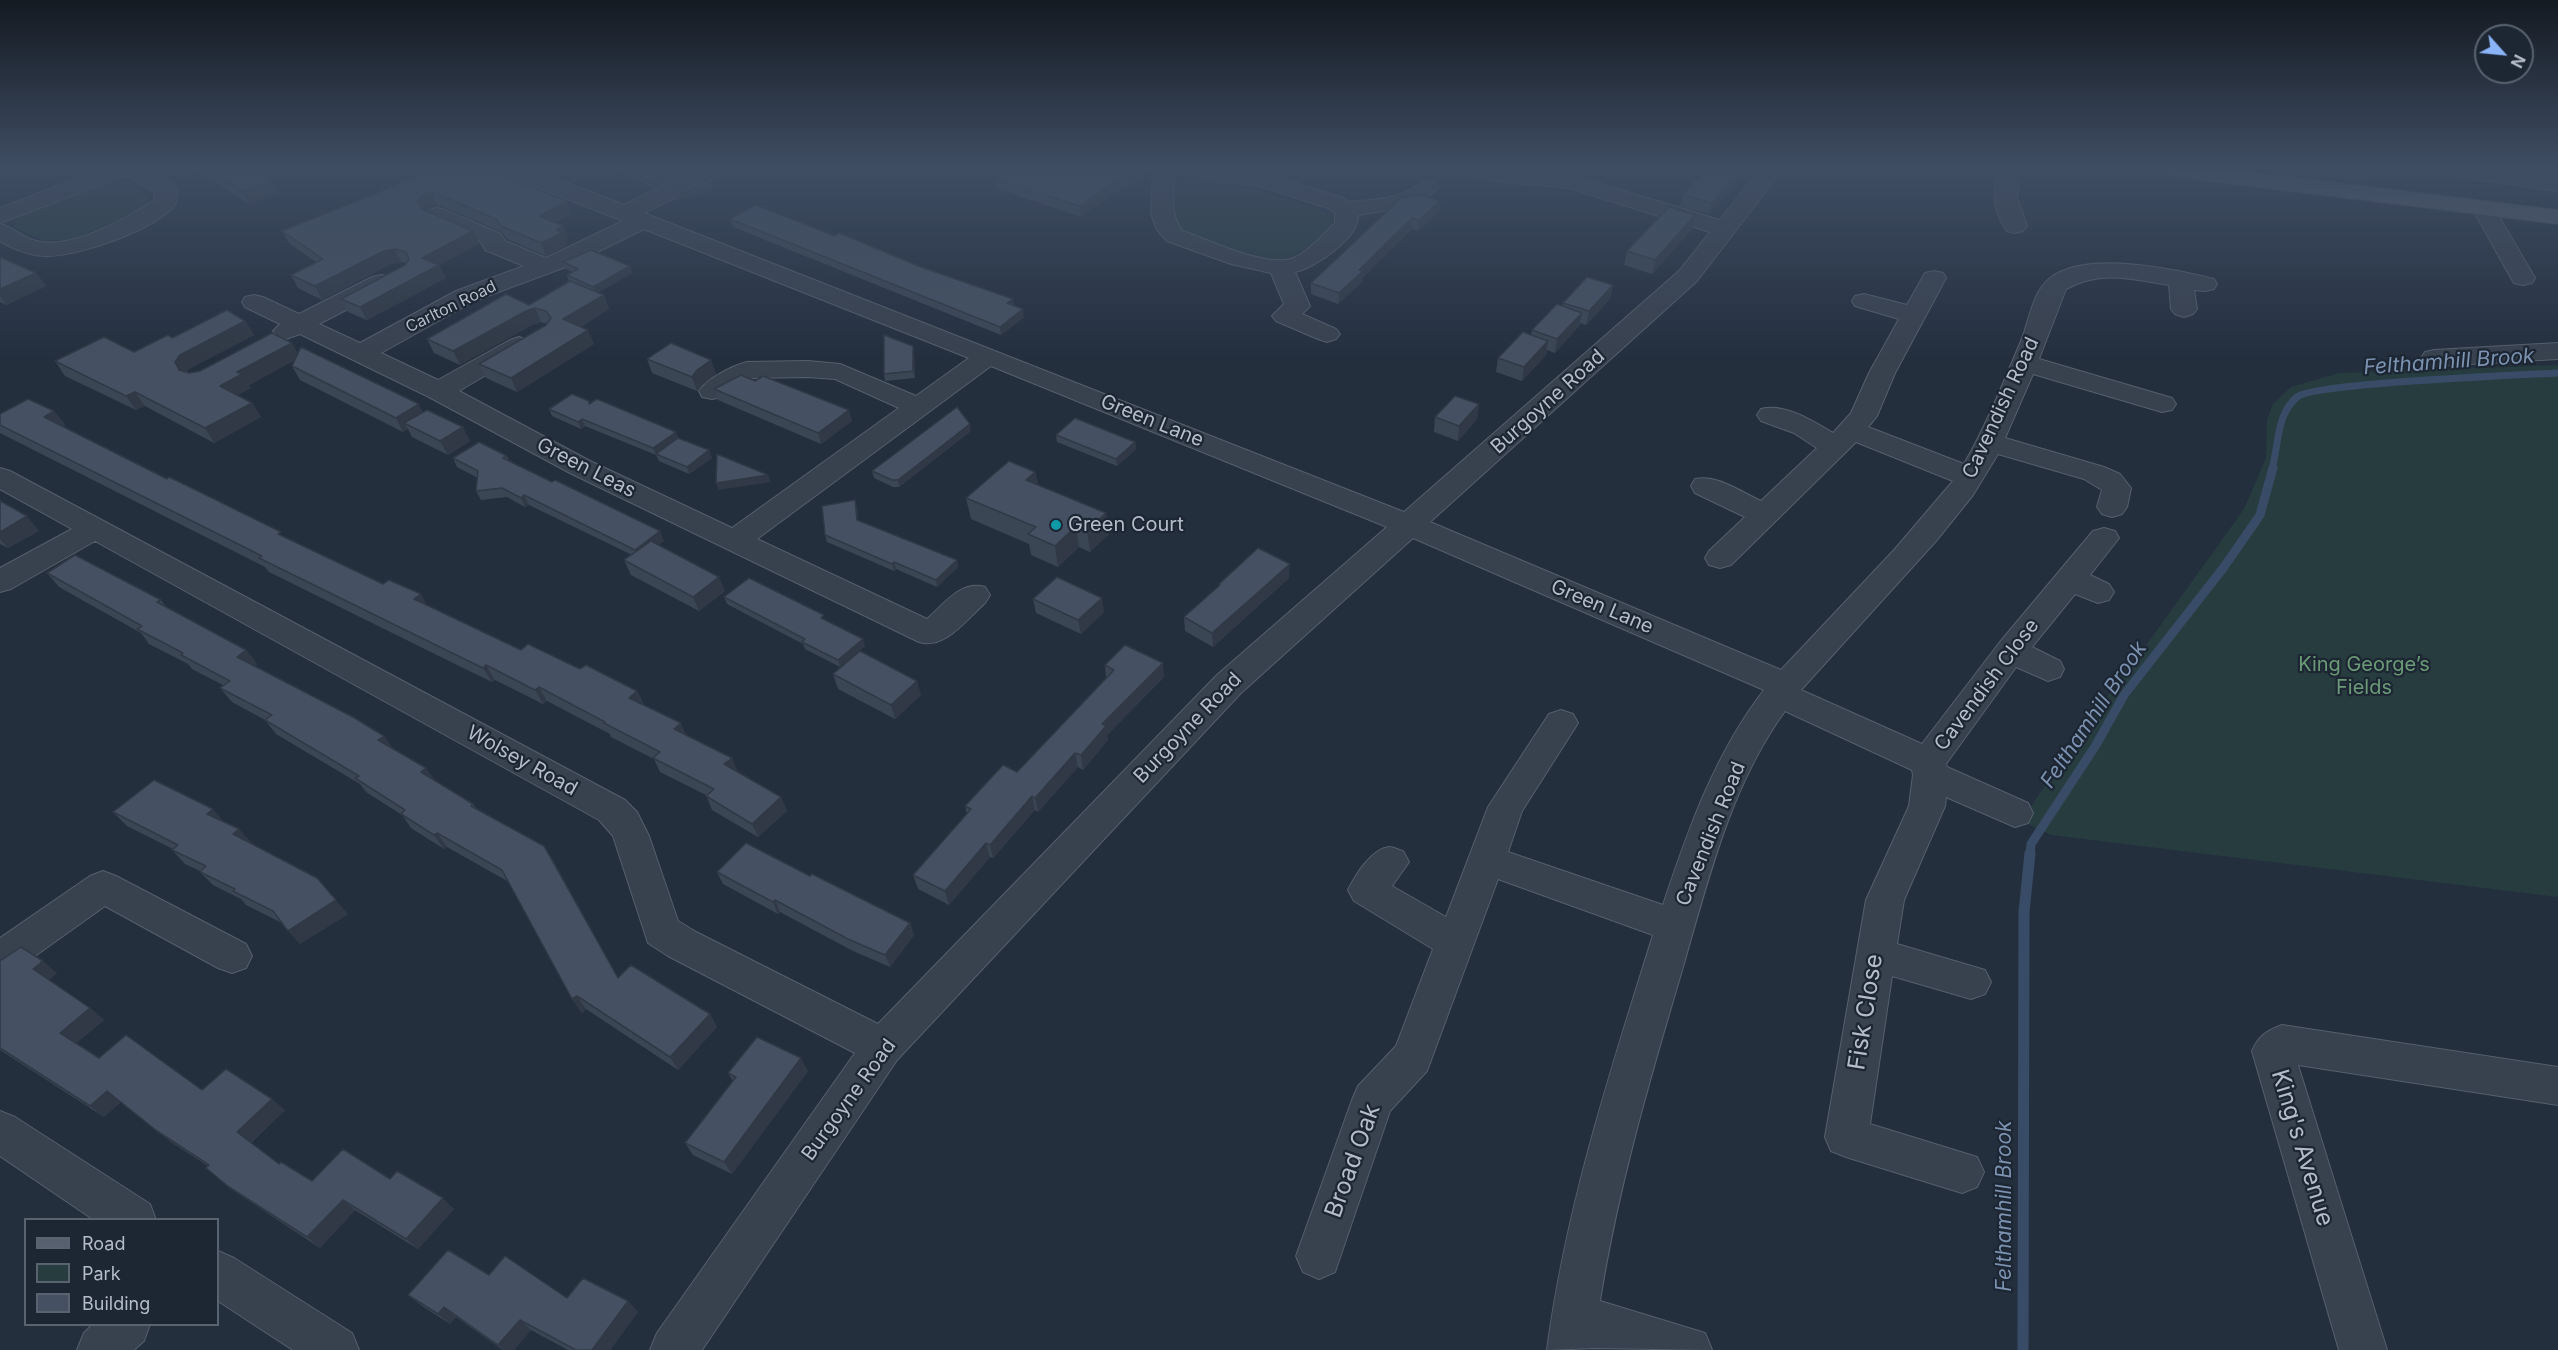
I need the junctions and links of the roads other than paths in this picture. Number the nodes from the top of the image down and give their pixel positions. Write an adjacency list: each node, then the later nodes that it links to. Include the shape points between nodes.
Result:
1 (4, 233): 2 (street, via 31,248 55,249)
2 (108, 233)
3 (479, 233): 10 (street, via 493,239 493,245)
4 (610, 233): 10 (street, Carlton Road, via 582,252)
5 (671, 233): 26 (street, Green Lane)
6 (1171, 233): 11 (street, via 1262,265)
7 (1337, 233): 11 (street, via 1304,262)
8 (1722, 233): 42 (street, Burgoyne Road, via 1688,276)
9 (2497, 233): 14 (street)
10 (546, 266): 24 (street, Carlton Road, via 465,296)
11 (1281, 267): 21 (street, via 1297,306 1285,316)
12 (401, 271): 19 (street)
13 (1934, 278): 18 (street)
14 (2523, 278)
15 (254, 302): 19 (street, Green Leas)
16 (1864, 302): 18 (street)
17 (2184, 309): 28 (street, Cavendish Road, via 2193,282 2120,270 2079,272 2057,284 2049,296)
18 (1914, 315): 35 (street, via 1863,416)
19 (298, 325): 22 (street); 24 (street, Green Leas)
20 (542, 332): 30 (street)
21 (1326, 334)
22 (269, 340)
23 (2558, 351): 27 (street)
24 (362, 353): 30 (street, Green Leas)
25 (749, 355): 29 (street)
26 (988, 356): 33 (street); 42 (street, Green Lane)
27 (2434, 358)
28 (2023, 363): 32 (street); 36 (street, Cavendish Road)
29 (783, 369): 31 (street, via 747,370); 33 (street, via 840,372)
30 (439, 391): 45 (street, Green Leas, via 580,467)
31 (712, 391)
32 (2162, 404)
33 (919, 407): 45 (street)
34 (1772, 415): 35 (street)
35 (1843, 439): 38 (street); 41 (street)
36 (1988, 442): 38 (street, Cavendish Road); 40 (street, via 2110,481 2117,488)
37 (0, 477): 43 (street, Wolsey Road)
38 (1970, 477): 51 (street, Cavendish Road)
39 (1705, 486): 41 (street)
40 (2112, 507)
41 (1765, 514): 46 (street)
42 (1410, 525): 51 (street, Green Lane); 63 (street, Burgoyne Road, via 1229,684)
43 (96, 528): 47 (street); 63 (street, Wolsey Road, via 612,810 631,836 662,931)
44 (2104, 538): 49 (street, Cavendish Close, via 2084,585)
45 (734, 541): 48 (street, Green Leas, via 930,634)
46 (1720, 558)
47 (0, 581)
48 (974, 596)
49 (2011, 650): 50 (street); 53 (street, Cavendish Close)
50 (2048, 669)
51 (1782, 690): 53 (street, Cavendish Close); 57 (street, Cavendish Road, via 1761,719 1725,786)
52 (1561, 723): 55 (street, Broad Oak, via 1506,807)
53 (1929, 769): 54 (street); 59 (street, Fisk Close, via 1927,806 1885,900)
54 (2015, 813)
55 (1485, 859): 57 (street); 58 (street, Broad Oak)
56 (1390, 862): 58 (street, via 1367,890)
57 (1675, 926): 71 (street, Cavendish Road, via 1615,1120 1576,1296)
58 (1454, 942): 68 (street, Broad Oak, via 1412,1058 1373,1100)
59 (1875, 954): 62 (street); 66 (street, Fisk Close, via 1846,1137)
60 (232, 956): 61 (street, via 103,887)
61 (0, 959)
62 (1971, 982)
63 (883, 1047): 74 (street, Burgoyne Road)
64 (2558, 1086): 76 (street, King's Avenue, via 2282,1044 2273,1051)
65 (0, 1131): 67 (street)
66 (1962, 1172)
67 (131, 1218)
68 (1319, 1256)
69 (219, 1275): 73 (street)
70 (126, 1326): 72 (street)
71 (1573, 1335): 75 (street)
72 (101, 1350)
73 (335, 1350)
74 (674, 1350)
75 (1688, 1350)
76 (2363, 1350)

